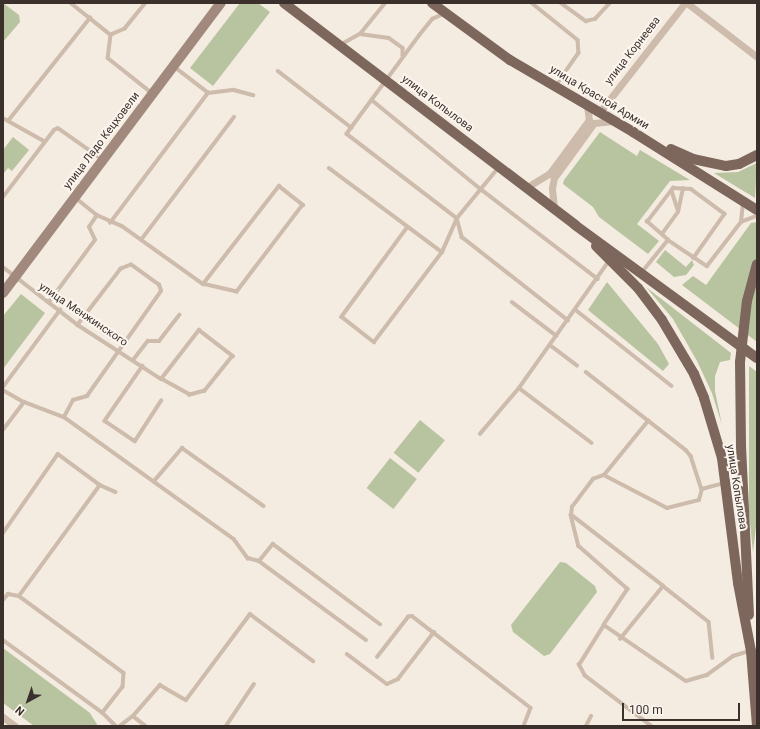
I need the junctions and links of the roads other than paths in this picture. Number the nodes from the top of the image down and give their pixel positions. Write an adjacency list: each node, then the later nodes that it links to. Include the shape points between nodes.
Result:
1 (71, 3): 12 (lane)
2 (146, 3): 14 (lane, via 125,29)
3 (221, 3): 18 (main road, улица Ладо Кецховели)
4 (284, 3): 15 (main road, улица Копылова)
5 (384, 3): 13 (lane)
6 (432, 3): 11 (main road, улица Красной Армии)
7 (532, 3): 21 (lane, via 578,40 579,53)
8 (562, 3): 9 (lane, via 586,21 595,19)
9 (610, 3)
10 (686, 3): 17 (street); 27 (street, улица Корнеева)
11 (446, 14): 16 (lane, via 433,19); 21 (main road, улица Красной Армии, via 510,60)
12 (90, 18): 14 (lane); 30 (lane)
13 (360, 34): 15 (lane); 16 (lane, via 389,38 403,48)
14 (111, 35): 22 (lane, via 108,58)
15 (339, 45): 20 (main road, улица Копылова)
16 (403, 55): 20 (lane)
17 (757, 57)
18 (173, 67): 22 (main road, улица Ладо Кецховели); 23 (lane)
19 (278, 71): 32 (lane)
20 (385, 80): 25 (lane); 37 (main road, улица Копылова)
21 (556, 87): 26 (main road, улица Красной Армии)
22 (153, 93): 36 (main road, улица Ладо Кецховели)
23 (208, 93): 24 (lane, via 234,90); 53 (lane)
24 (253, 95)
25 (372, 100): 32 (lane); 41 (lane)
26 (587, 106): 27 (main road, улица Красной Армии); 39 (street, via 588,120 549,174)
27 (599, 113): 31 (main road, улица Красной Армии)
28 (234, 117): 57 (lane)
29 (3, 118): 30 (lane)
30 (8, 121): 34 (lane)
31 (613, 121): 33 (main road, улица Красной Армии); 46 (street, via 594,123 554,178)
32 (352, 128): 51 (lane, via 347,134)
33 (633, 132): 35 (main road, via 693,159 714,164 739,164); 45 (main road, улица Красной Армии)
34 (44, 141): 36 (lane, via 58,128); 43 (lane)
35 (757, 155)
36 (103, 160): 44 (main road, улица Ладо Кецховели)
37 (500, 166): 39 (main road, улица Копылова); 41 (lane)
38 (329, 168): 55 (lane)
39 (527, 187): 46 (main road, улица Копылова)
40 (683, 189): 42 (lane, via 673,188); 48 (lane); 60 (lane, via 691,189 726,214)
41 (482, 190): 51 (lane); 66 (lane)
42 (672, 191): 48 (lane); 56 (lane, via 647,222)
43 (3, 197)
44 (75, 198): 49 (lane); 65 (main road, улица Ладо Кецховели)
45 (744, 201): 47 (main road, улица Красной Армии); 52 (lane)
46 (554, 208): 54 (main road, улица Копылова)
47 (757, 210)
48 (678, 212): 56 (lane)
49 (97, 215): 53 (lane); 69 (lane, via 89,227 95,240)
50 (757, 216): 52 (lane)
51 (458, 218): 59 (lane); 74 (lane, via 462,237)
52 (741, 222): 60 (lane, via 707,266)
53 (110, 223): 57 (lane, via 122,226)
54 (575, 225): 61 (main road, улица Копылова); 64 (main road, улица Копылова)
55 (408, 227): 59 (lane); 59 (lane, via 342,317 374,342)
56 (662, 234): 58 (lane)
57 (141, 240): 67 (lane)
58 (668, 240): 60 (lane); 64 (lane)
59 (442, 252)
60 (694, 258)
61 (610, 259): 66 (lane); 97 (main road, улица Копылова, via 662,320 694,374 722,458)
62 (757, 264): 114 (main road, bridge, via 747,301 740,362 741,446)
63 (3, 267): 65 (lane, улица Менжинского)
64 (642, 272): 79 (main road, улица Копылова)
65 (15, 278): 68 (main road, улица Ладо Кецховели); 69 (lane, улица Менжинского)
66 (598, 279): 72 (lane)
67 (203, 284): 67 (lane, via 237,292 303,205 279,186)
68 (3, 293)
69 (49, 302): 71 (lane, улица Менжинского)
70 (512, 302): 76 (lane)
71 (60, 310): 75 (lane, улица Менжинского); 86 (lane)
72 (576, 310): 74 (lane); 85 (lane)
73 (179, 315): 80 (lane, via 160,341 148,341)
74 (568, 320): 76 (lane)
75 (78, 325): 78 (lane, улица Менжинского); 78 (lane, via 121,269 132,264 159,284 161,291)
76 (557, 336): 77 (lane)
77 (550, 345): 81 (lane); 87 (lane)
78 (119, 350): 80 (lane, улица Менжинского); 90 (lane, via 87,396 73,400)
79 (757, 358)
80 (133, 360): 82 (lane, улица Менжинского)
81 (577, 365)
82 (143, 366): 84 (lane, улица Менжинского); 88 (lane, via 106,420 135,441)
83 (586, 372): 91 (lane)
84 (161, 379): 84 (lane, улица Менжинского, via 199,330 232,356 205,391 190,395)
85 (672, 386)
86 (3, 388): 89 (lane)
87 (519, 388): 93 (lane); 94 (lane)
88 (161, 401)
89 (24, 402): 90 (lane); 92 (lane)
90 (64, 417): 96 (lane)
91 (648, 421): 95 (lane); 99 (lane, via 691,456)
92 (3, 430)
93 (480, 434)
94 (592, 443)
95 (604, 475): 99 (lane, via 667,508 699,500); 102 (lane, via 593,479 572,507)
96 (155, 480): 101 (lane, via 182,448); 104 (lane, via 234,539 248,558)
97 (725, 483): 99 (lane); 114 (main road, улица Копылова, via 738,583)
98 (100, 485): 100 (lane); 103 (lane, via 58,454); 106 (lane)
99 (702, 488)
100 (116, 492)
101 (264, 506)
102 (571, 515): 105 (lane); 109 (lane, via 578,546 628,586)
103 (3, 533)
104 (259, 561): 108 (lane, via 273,544); 113 (lane)
105 (663, 586): 111 (lane); 117 (lane, via 709,622)
106 (19, 596): 107 (lane, via 8,594); 120 (lane, via 124,673 124,687)
107 (3, 600)
108 (380, 624)
109 (604, 626): 111 (lane); 131 (lane, via 578,665 585,676)
110 (434, 632): 115 (lane, via 398,679 387,684); 116 (lane, via 412,616 408,617); 129 (lane, via 531,708)
111 (620, 639): 114 (lane, via 686,681 707,675 733,656)
112 (3, 640): 120 (lane)
113 (366, 640)
114 (751, 651): 132 (main road, улица Копылова)
115 (347, 654)
116 (377, 657)
117 (713, 658)
118 (313, 661): 121 (lane, via 250,614 186,700 160,685)
119 (254, 684): 128 (lane)
120 (103, 713): 125 (lane)
121 (133, 716): 126 (lane); 127 (lane)
122 (591, 716): 130 (lane)
123 (5, 722): 124 (street)
124 (15, 726)
125 (116, 726)
126 (120, 726)
127 (146, 726)
128 (226, 726)
129 (524, 726)
130 (586, 726)
131 (651, 726)
132 (757, 726)

